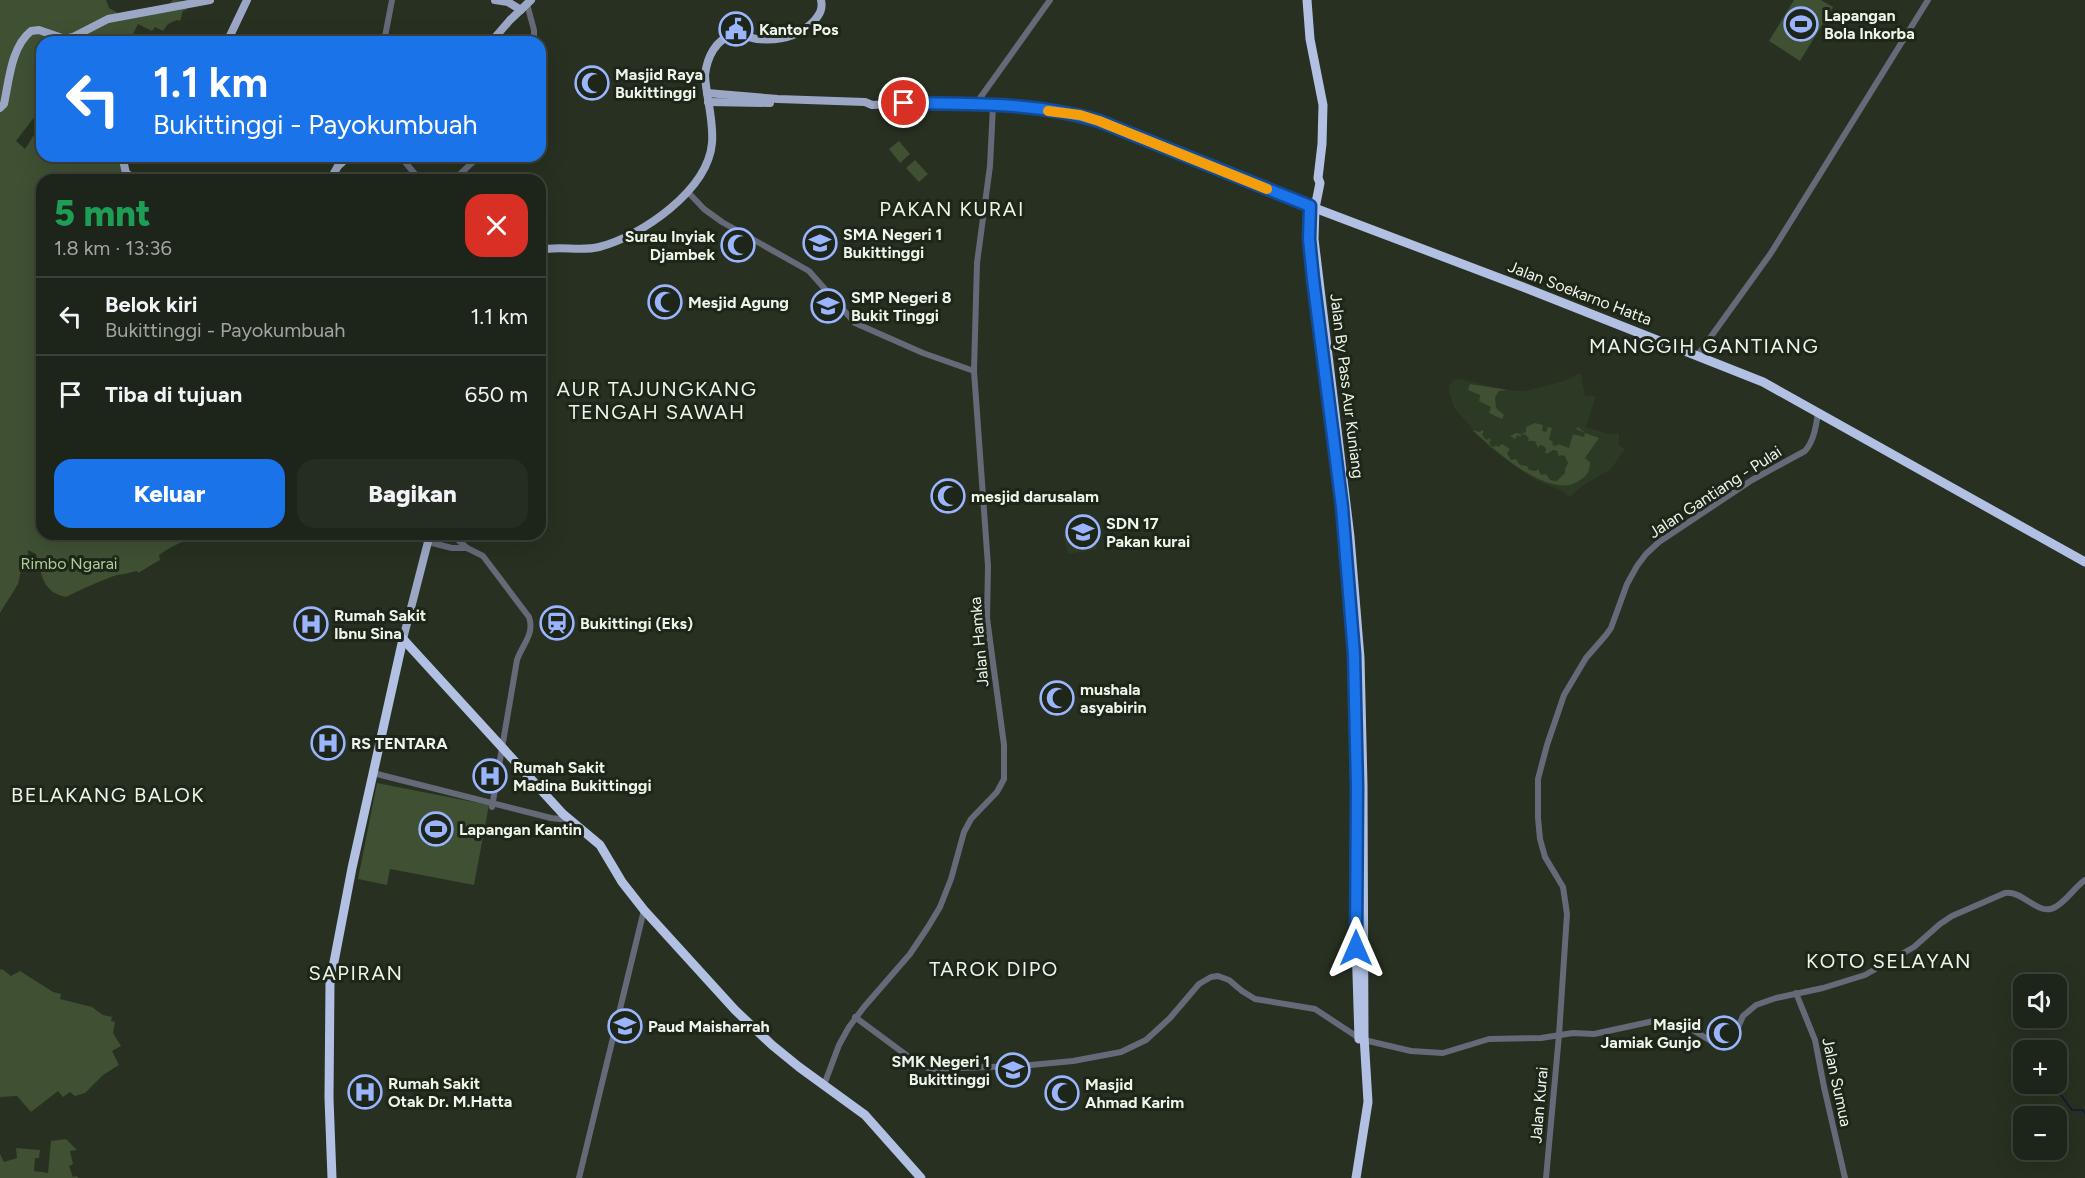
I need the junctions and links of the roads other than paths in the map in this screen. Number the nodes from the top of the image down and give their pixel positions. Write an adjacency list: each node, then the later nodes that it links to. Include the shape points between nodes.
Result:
1 (210, 0): 11 (main road, via 108,19)
2 (247, 0): 12 (main road)
3 (392, 0): 13 (street)
4 (495, 0): 9 (main road)
5 (821, 0): 16 (main road, via 819,16 796,36 734,36 718,44 706,66)
6 (1050, 0): 17 (street)
7 (1306, 0): 27 (highway, Jalan By Pass Aur Kuniang, via 1323,105 1320,183)
8 (1928, 0): 29 (street, via 1771,253)
9 (526, 5): 14 (main road); 15 (street)
10 (56, 36): 19 (main road, via 31,31 20,44)
11 (75, 36)
12 (230, 36)
13 (385, 36)
14 (497, 36)
15 (534, 36)
16 (707, 97): 17 (main road, via 854,106); 26 (main road, via 712,133 710,157 703,174)
17 (975, 105): 18 (main road)
18 (993, 106): 27 (main road, via 1059,112 1099,121); 30 (street, Jalan Hamka, via 990,166 977,263)
19 (0, 108)
20 (342, 162): 23 (main road)
21 (405, 162): 24 (street)
22 (473, 162): 25 (street)
23 (333, 174)
24 (415, 174)
25 (460, 174)
26 (688, 192): 28 (main road, via 657,218 610,244); 30 (street, via 722,222 808,271 855,323)
27 (1312, 207): 29 (highway, Jalan Soekarno Hatta); 47 (highway, Jalan By Pass Aur Kuniang, via 1360,658)
28 (546, 250)
29 (1697, 356): 31 (highway, Jalan Soekarno Hatta, via 1779,390)
30 (975, 371): 45 (street, Jalan Hamka, via 988,566 987,618 1004,745 1004,779 964,832 945,894 919,942)
31 (1818, 413): 36 (highway, Jalan Soekarno Hatta); 46 (street, Jalan Gantiang - Pulai, via 1805,451 1749,483 1646,554 1627,584 1606,635 1586,658 1564,695 1545,752 1538,793 1539,831 1545,857 1566,894 1567,937)
32 (428, 540): 37 (main road)
33 (433, 540): 35 (street, via 449,548)
34 (458, 540): 35 (street)
35 (466, 548): 38 (street, via 488,561 531,625 517,660)
36 (2085, 562)
37 (403, 639): 38 (highway); 39 (highway)
38 (503, 749): 40 (street); 41 (highway)
39 (373, 773): 40 (street); 50 (highway, via 330,983)
40 (493, 805): 41 (street)
41 (569, 820): 43 (highway, via 600,845)
42 (2085, 879): 44 (street, via 2060,904 2048,909 2014,893 2005,893 1952,916 1914,947 1865,975)
43 (644, 910): 48 (highway, via 741,1016); 51 (street)
44 (1796, 993): 46 (street, via 1756,1005 1743,1016 1732,1041 1721,1047 1686,1026 1654,1021 1594,1034); 54 (street, Jalan Sumua, via 1815,1040)
45 (855, 1017): 47 (street, via 930,1069 1073,1061 1121,1052 1146,1040 1199,984 1211,977 1224,976 1255,999 1319,1011); 48 (street, Jalan Hamka)
46 (1559, 1035): 47 (street, via 1489,1039 1443,1053 1411,1051); 49 (street, Jalan Kurai)
47 (1361, 1039): 53 (highway, Jalan By Pass Aur Kuniang, via 1366,1094)
48 (824, 1086): 52 (highway, via 874,1124)
49 (1546, 1176)
50 (332, 1178)
51 (579, 1178)
52 (921, 1178)
53 (1354, 1178)
54 (1845, 1178)

